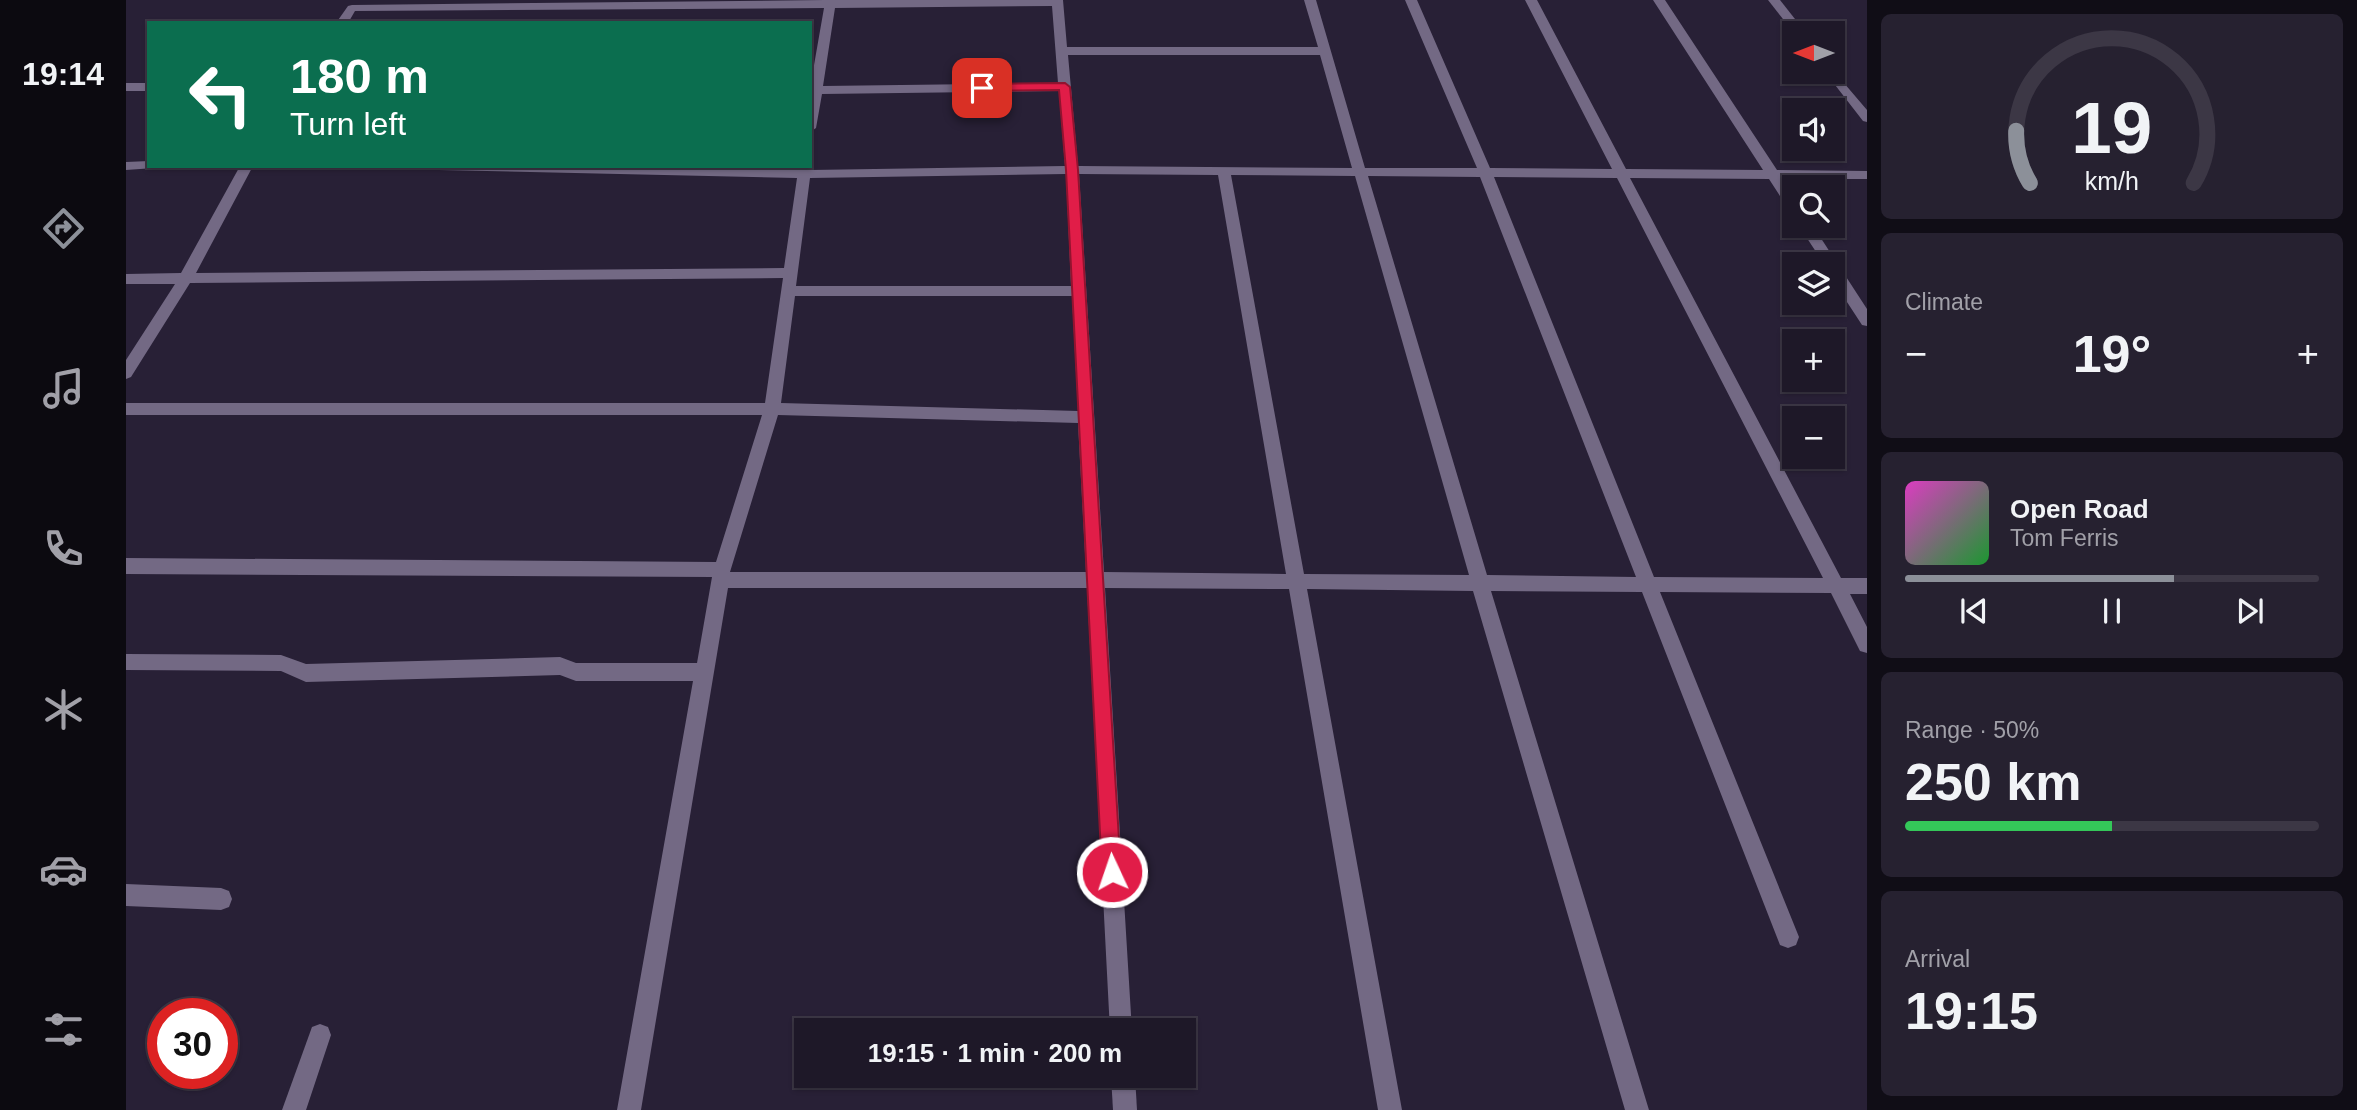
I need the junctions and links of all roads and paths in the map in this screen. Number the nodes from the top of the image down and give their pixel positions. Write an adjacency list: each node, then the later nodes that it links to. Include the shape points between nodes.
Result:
1 (1310, 0): 13 (street)
2 (1411, 0): 30 (street)
3 (1531, 0): 31 (street)
4 (1659, 0): 32 (street)
5 (1774, 0): 11 (street)
6 (1057, 2): 7 (street); 12 (street)
7 (830, 3): 9 (street); 14 (street)
8 (364, 4): 9 (street); 10 (street, via 352,8)
9 (585, 4)
10 (343, 21)
11 (1791, 21)
12 (1062, 51): 13 (street); 18 (street)
13 (1325, 51): 29 (street)
14 (814, 76): 19 (street)
15 (1840, 84): 21 (street)
16 (126, 87): 17 (street)
17 (147, 87)
18 (1065, 87): 19 (street); 27 (street)
19 (816, 90): 20 (street)
20 (812, 115)
21 (1867, 118)
22 (147, 165): 23 (street)
23 (126, 166)
24 (246, 168): 35 (street)
25 (609, 168): 26 (street)
26 (804, 170): 27 (street); 37 (street)
27 (1072, 170): 28 (street); 39 (street)
28 (1224, 171): 29 (street); 48 (street)
29 (1360, 172): 30 (street); 49 (street)
30 (1485, 172): 31 (street); 50 (street)
31 (1621, 173): 32 (street); 51 (street)
32 (1772, 174): 33 (street); 34 (street)
33 (1867, 175)
34 (1782, 189)
35 (186, 278): 36 (street); 37 (street); 41 (street)
36 (126, 279)
37 (788, 282): 39 (street); 43 (street)
38 (1845, 287): 40 (street)
39 (1079, 291): 44 (street)
40 (1867, 321)
41 (126, 373)
42 (126, 409): 43 (street)
43 (772, 409): 44 (street); 46 (street)
44 (1086, 417): 47 (street)
45 (126, 566): 46 (street)
46 (721, 575): 47 (street); 55 (street)
47 (1095, 580): 48 (street); 59 (street)
48 (1295, 582): 49 (street); 65 (street)
49 (1480, 583): 50 (street); 66 (street)
50 (1649, 585): 51 (street); 58 (street)
51 (1836, 586): 52 (street); 53 (street)
52 (1867, 586)
53 (1867, 645)
54 (126, 662): 55 (street, via 281,663 306,673 560,666 576,672)
55 (704, 672): 63 (street)
56 (126, 895): 57 (street)
57 (221, 899)
58 (1788, 937)
59 (1120, 1018)
60 (320, 1035): 62 (street)
61 (1124, 1088): 64 (street)
62 (294, 1110)
63 (629, 1110)
64 (1125, 1110)
65 (1390, 1110)
66 (1637, 1110)

